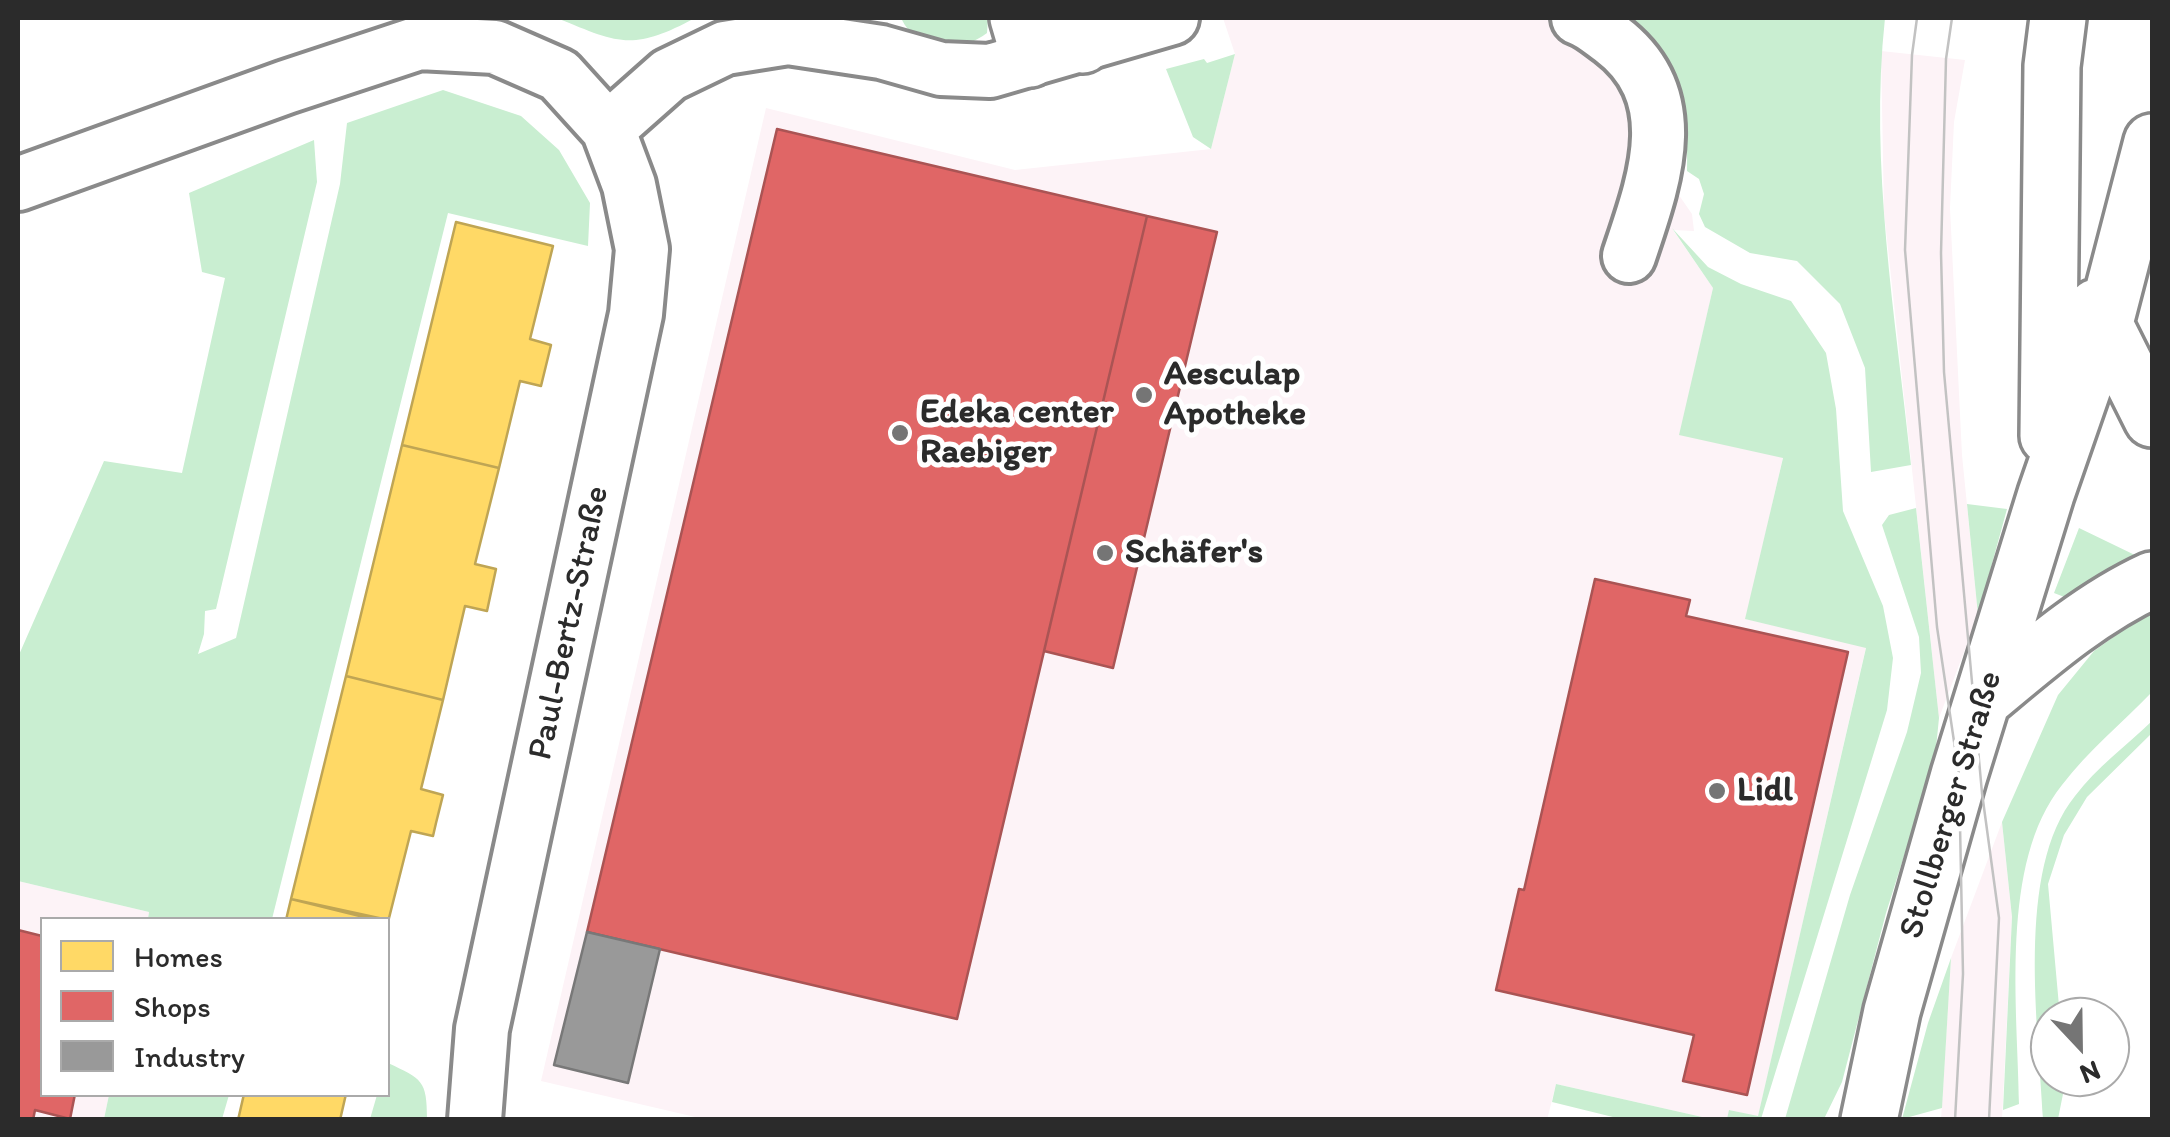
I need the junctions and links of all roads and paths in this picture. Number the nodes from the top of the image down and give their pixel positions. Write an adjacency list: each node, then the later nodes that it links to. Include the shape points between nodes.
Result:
1 (1172, 18): 3 (street)
2 (1578, 18): 10 (street, via 1630,54 1656,99 1653,182)
3 (1078, 32): 4 (street)
4 (1024, 38): 6 (street, via 990,71 941,69 788,38 725,48 669,75)
5 (2055, 42): 7 (main road, Stollberger Straße)
6 (608, 128): 9 (street, Paul-Bertz-Straße, via 559,74 495,48 419,43); 17 (street, Paul-Bertz-Straße, via 630,185 642,249 636,314 482,1029)
7 (2053, 135): 11 (main road, via 2077,255); 12 (main road, Stollberger Straße)
8 (2152, 142): 11 (main road, Stollberger Straße)
9 (18, 184)
10 (1628, 256)
11 (2128, 327): 12 (main road, via 2084,332 2058,354); 13 (main road); 14 (main road, Stollberger Straße)
12 (2051, 372): 14 (main road, Stollberger Straße)
13 (2152, 418)
14 (2046, 494): 16 (main road, Stollberger Straße)
15 (2152, 580): 16 (main road, via 2072,628)
16 (1983, 700): 18 (main road, Stollberger Straße, via 1892,1011)
17 (475, 1120)
18 (1869, 1120)

